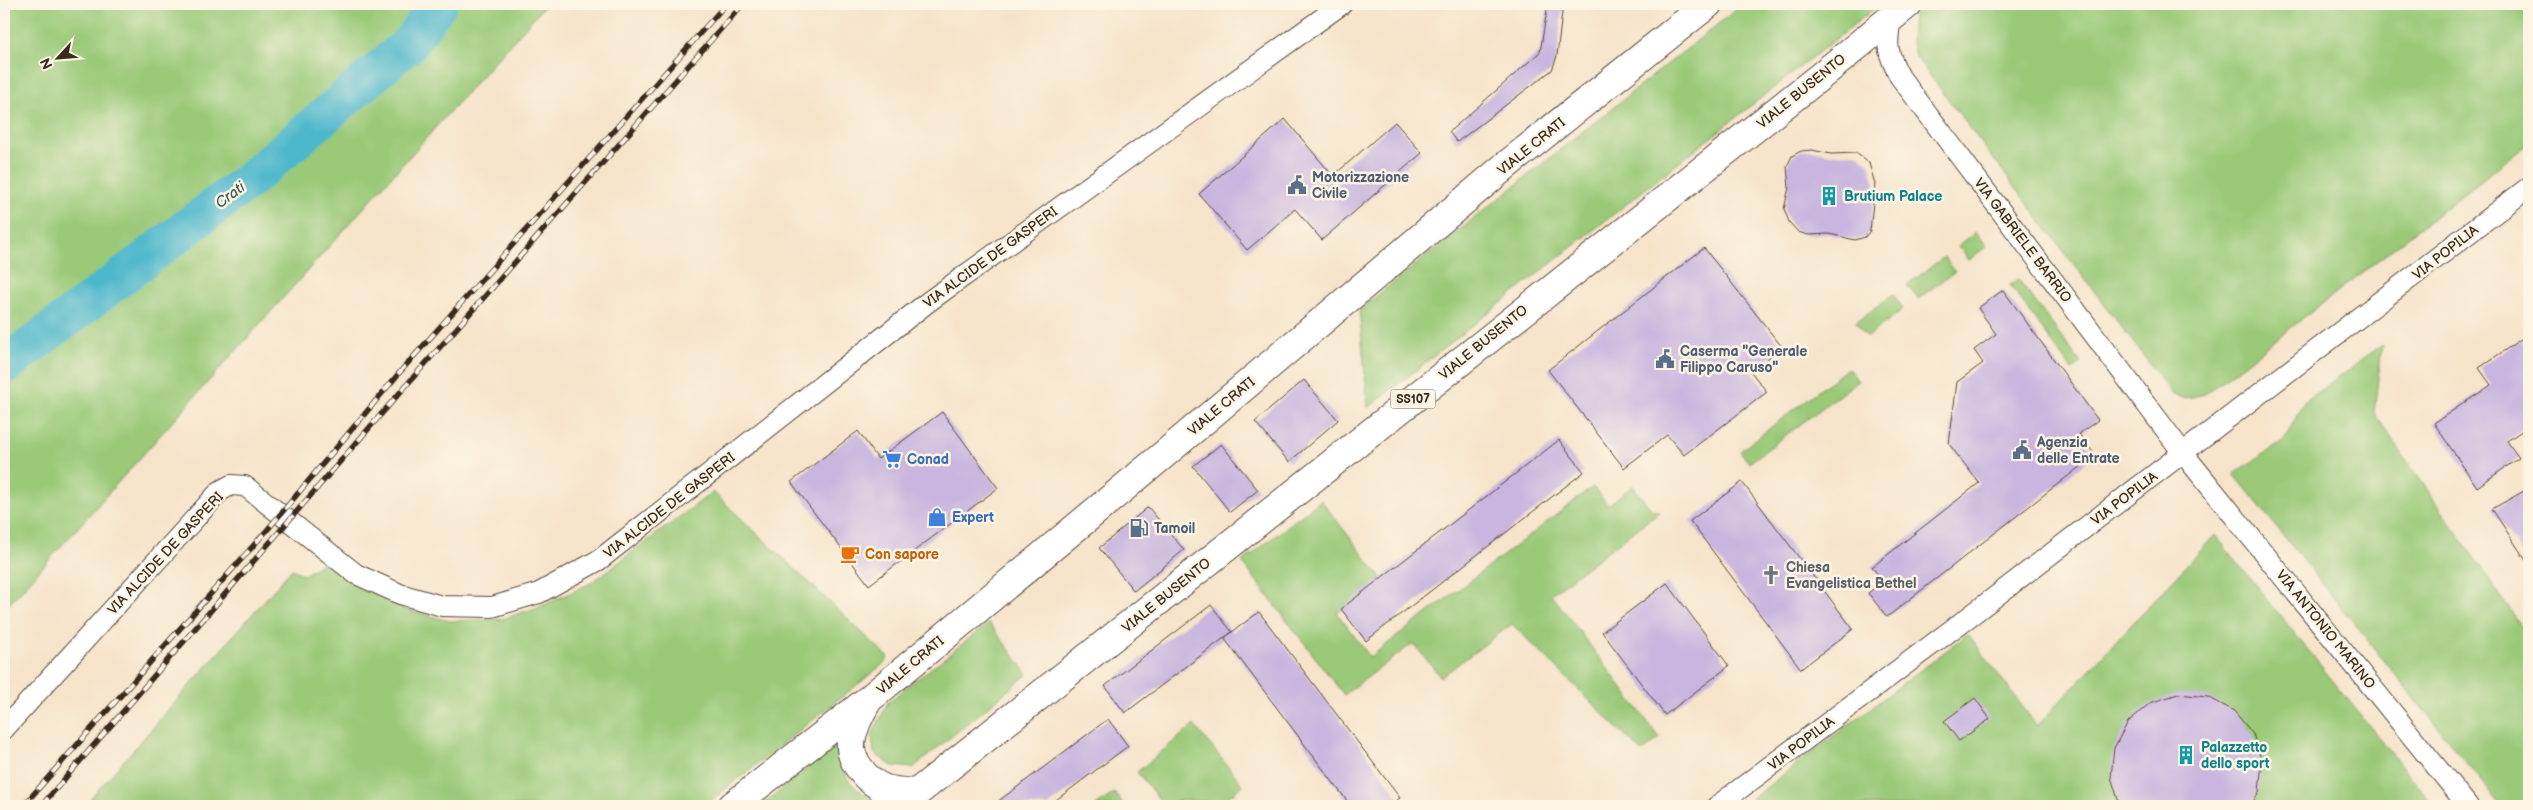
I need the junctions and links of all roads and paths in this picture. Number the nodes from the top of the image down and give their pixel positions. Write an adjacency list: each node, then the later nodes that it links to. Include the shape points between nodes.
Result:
1 (1342, 4): 7 (street, VIA ALCIDE DE GASPERI, via 928,302 599,560 539,593 492,607 442,606 400,594 356,574 245,486 231,485 220,491)
2 (1708, 4): 6 (main road, VIALE CRATI, via 1496,173 1162,457)
3 (1899, 11): 5 (street, VIA GABRIELE BARRIO, via 1887,36 1888,55 1900,78); 8 (main road, VIALE BUSENTO / SS107)
4 (2529, 187): 5 (street, VIA POPILIA)
5 (2183, 453): 10 (street, VIA POPILIA); 11 (street, VIA ANTONIO MARINO)
6 (869, 699): 8 (main road, via 855,726 851,743 858,765 870,780); 9 (main road, VIALE CRATI)
7 (4, 729)
8 (908, 800)
9 (732, 806)
10 (1717, 806)
11 (2468, 806)

